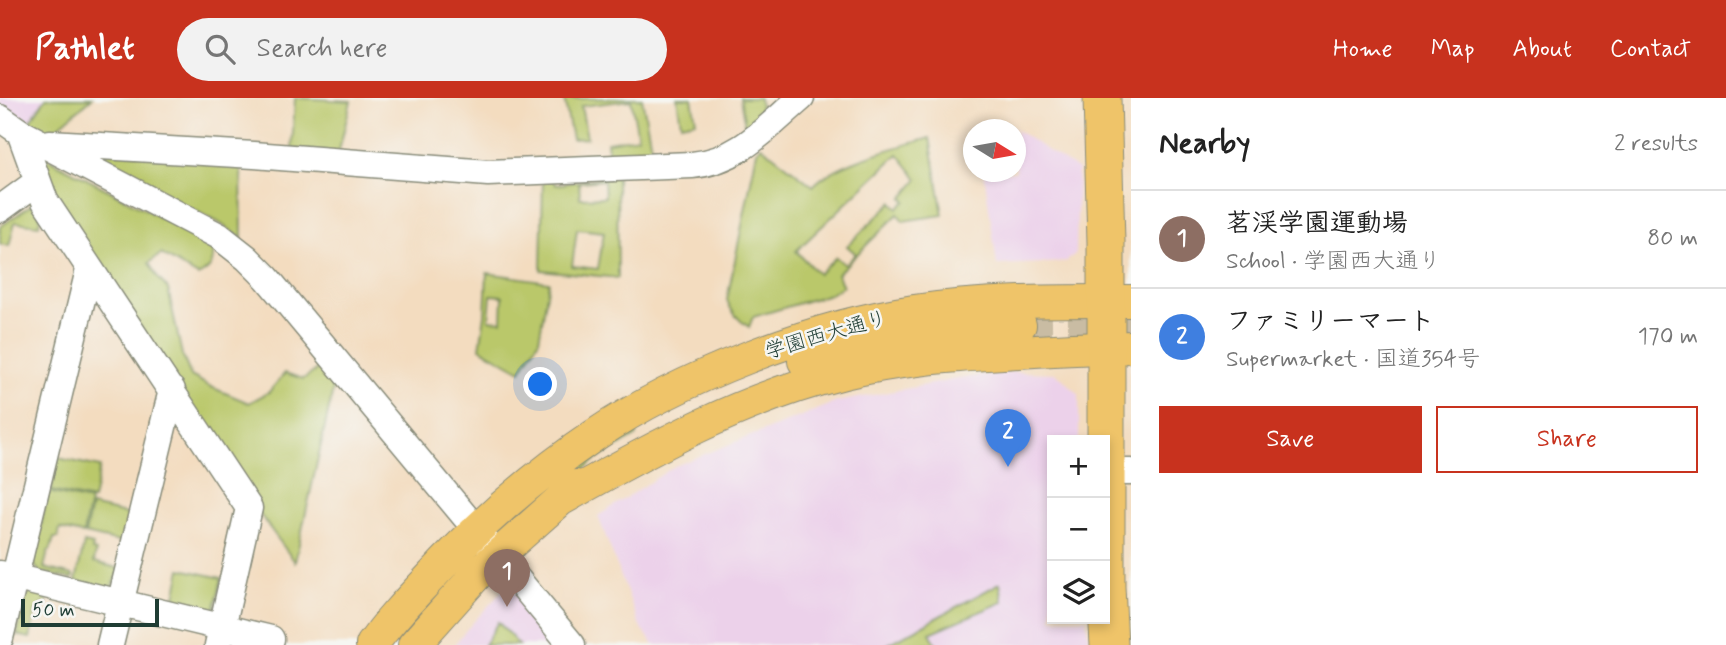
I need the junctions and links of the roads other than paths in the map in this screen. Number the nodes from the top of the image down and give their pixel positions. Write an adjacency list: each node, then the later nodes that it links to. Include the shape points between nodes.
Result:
1 (801, 98): 3 (street, via 742,148 720,160 692,165 488,173)
2 (1102, 98): 7 (highway)
3 (21, 131): 4 (street); 14 (street, via 219,236 247,258)
4 (37, 182): 5 (street); 6 (street)
5 (0, 209)
6 (89, 270): 10 (street); 16 (street)
7 (1118, 301): 9 (highway); 12 (main road, 学園西大通り, via 959,306 843,326 682,386 593,436)
8 (1020, 325): 11 (main road, 学園西大通り, via 944,331 840,350)
9 (1118, 347): 13 (main road, 学園西大通り, via 944,356 843,373 693,427); 25 (highway, via 1106,586)
10 (172, 390): 17 (street); 18 (street, via 249,508)
11 (688, 406): 12 (main road, 学園西大通り, via 653,418 577,460); 13 (main road, 学園西大通り, via 596,467)
12 (550, 469): 14 (main road, 学園西大通り)
13 (562, 499): 15 (main road, 学園西大通り)
14 (477, 529): 15 (street); 22 (main road, 学園西大通り)
15 (497, 554): 23 (main road, 学園西大通り); 24 (street)
16 (7, 576): 17 (street); 19 (street)
17 (120, 604): 18 (street); 21 (street)
18 (220, 636): 20 (street)
19 (0, 639)
20 (271, 639)
21 (110, 645)
22 (372, 645)
23 (414, 645)
24 (572, 645)
25 (1109, 645)

